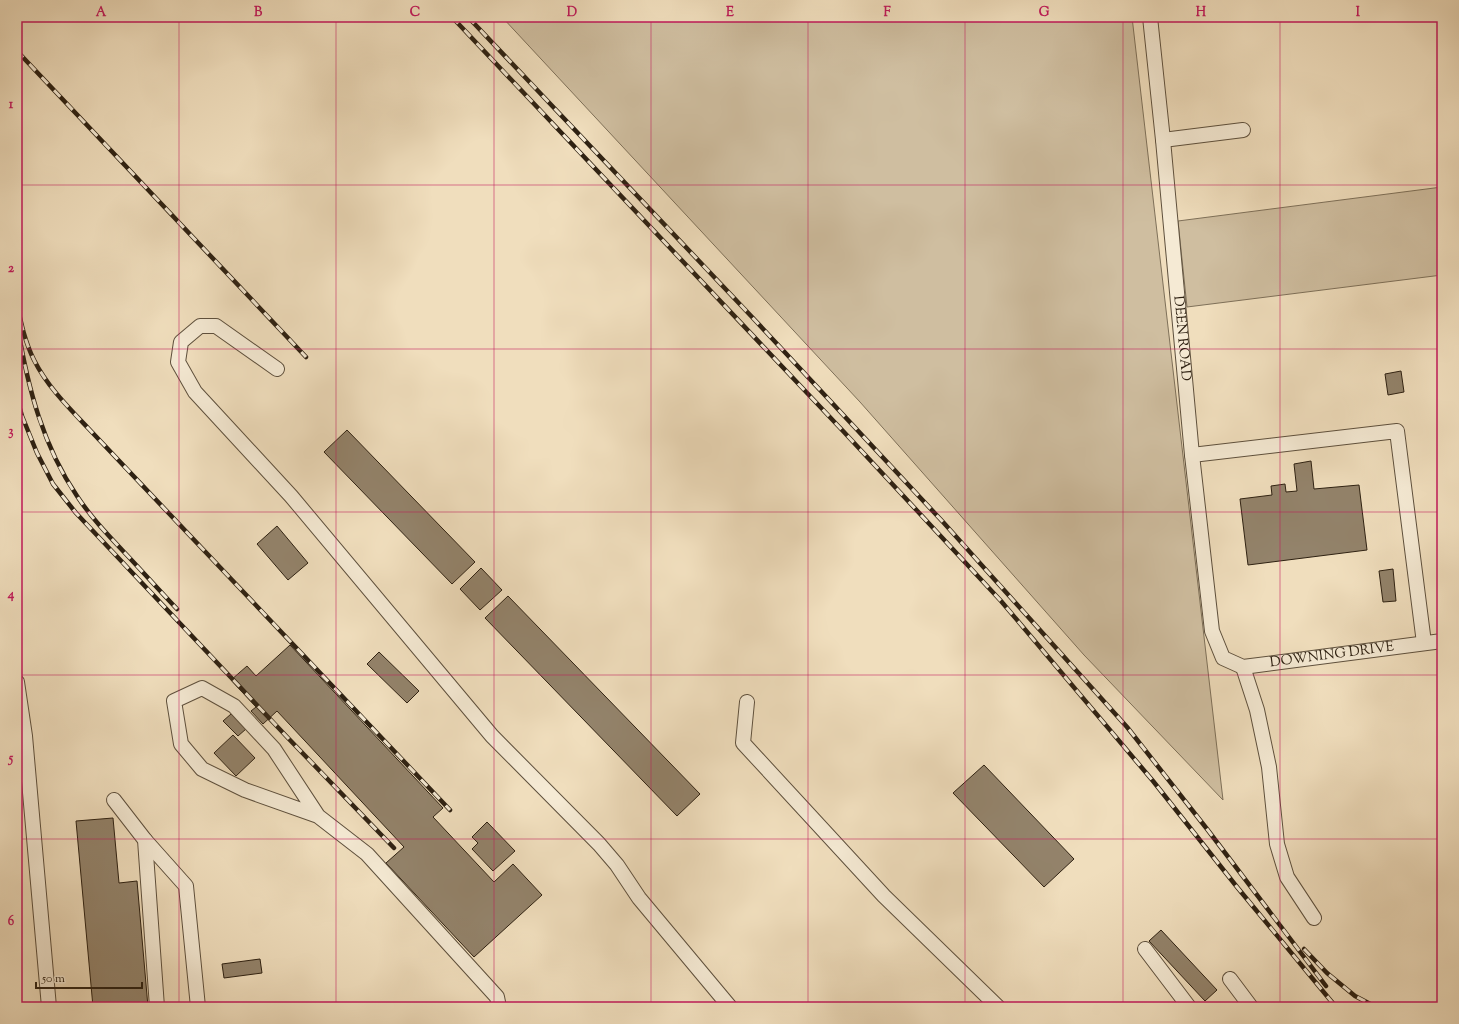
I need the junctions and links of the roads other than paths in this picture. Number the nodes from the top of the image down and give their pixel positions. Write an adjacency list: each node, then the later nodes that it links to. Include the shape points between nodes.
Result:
1 (1150, 17): 3 (street, DEEN ROAD)
2 (1243, 130): 3 (street)
3 (1163, 140): 5 (street, DEEN ROAD)
4 (277, 370): 21 (street, via 216,326 200,326 181,342 178,362 195,392 291,496 492,736 599,844 617,865 638,898)
5 (1192, 455): 7 (street, via 1397,431); 8 (street, DEEN ROAD, via 1212,631 1223,658)
6 (1442, 641): 7 (street, DOWNING DRIVE)
7 (1424, 643): 8 (street, DOWNING DRIVE)
8 (1243, 668): 14 (street, via 1269,767 1276,844 1287,877)
9 (17, 682): 17 (street, via 26,744)
10 (747, 702): 22 (street, via 743,743 884,896)
11 (114, 800): 13 (street)
12 (318, 816): 12 (street, via 246,790 202,769 181,744 174,701 202,688 234,706 274,749); 20 (street, via 367,854 497,997)
13 (145, 840): 18 (street); 19 (street, via 186,886)
14 (1314, 918)
15 (1145, 949): 23 (street)
16 (1230, 979): 24 (street)
17 (49, 1007)
18 (157, 1007)
19 (198, 1007)
20 (499, 1007)
21 (730, 1007)
22 (998, 1007)
23 (1189, 1007)
24 (1251, 1007)

